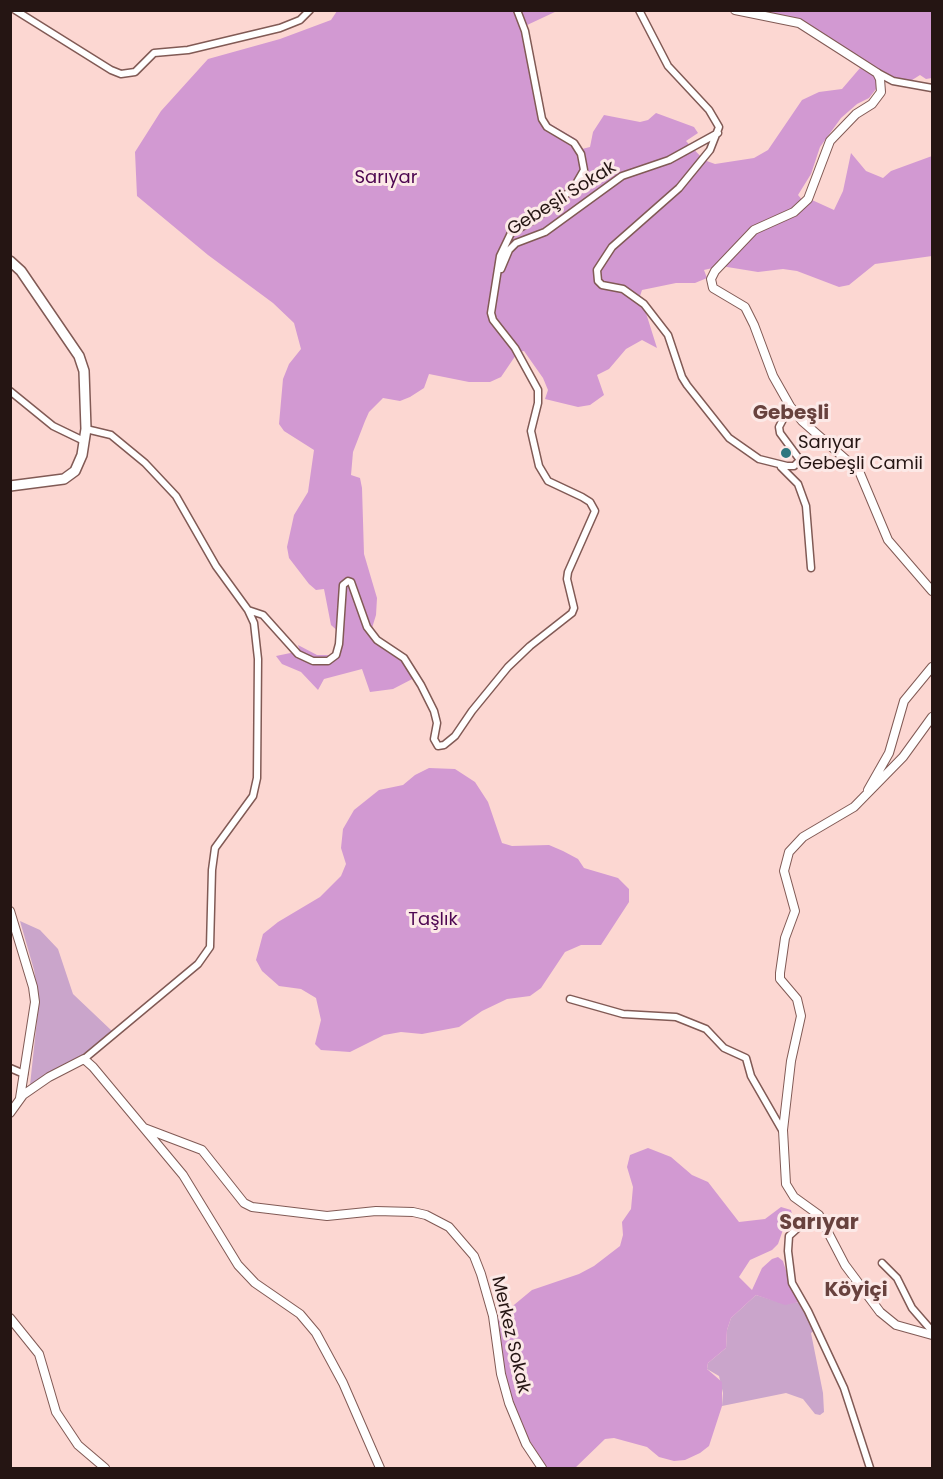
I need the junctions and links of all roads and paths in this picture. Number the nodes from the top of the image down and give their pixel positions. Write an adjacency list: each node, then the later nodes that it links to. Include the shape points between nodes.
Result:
1 (15, 10): 2 (street, via 121,74 135,72 154,53 188,50 280,28 300,20)
2 (310, 10)
3 (518, 10): 10 (street, Gebeşli Sokak, via 542,118 547,127 574,142 584,170 573,189 511,233 500,256)
4 (639, 10): 8 (street, via 668,66 709,110 719,127)
5 (735, 10): 6 (street, via 799,22)
6 (877, 73): 7 (street, via 893,81); 12 (street, via 880,92 830,141 808,199 794,212 754,230 711,279 714,288 739,302 750,316 773,376)
7 (933, 88)
8 (718, 133): 10 (street, Gebeşli Sokak, via 669,160 622,176 545,232 516,243); 15 (street, via 710,150 679,188 612,247 596,276 602,285 623,289 644,304 673,345 682,376 729,438 759,459)
9 (10, 261): 13 (main road, via 21,271 79,356 84,370)
10 (499, 273): 19 (street, Gebeşli Sokak, via 491,314 538,390 531,431 539,466 554,486 582,496 595,511 568,572 575,604 572,613 520,655 455,736 438,746 434,739 434,711 422,685 404,658 377,640 367,627 351,582 343,585 339,644 336,655 328,661 313,661 298,654 263,615)
11 (10, 391): 14 (street, via 53,426)
12 (790, 406): 15 (street, via 779,427 780,433 800,460 794,466); 18 (street, via 859,471 888,540)
13 (86, 429): 14 (main road); 19 (street, via 111,435 176,496 216,566)
14 (84, 441): 16 (main road, via 75,471 64,479)
15 (778, 465): 17 (street, via 798,484 806,506)
16 (10, 486)
17 (811, 568)
18 (933, 591)
19 (248, 610): 25 (street, via 254,623 258,658 257,778 253,796 215,848 210,947 198,964)
20 (933, 667): 22 (street, via 904,700 889,753)
21 (933, 717): 22 (street, via 903,757)
22 (866, 795): 31 (street, via 842,816 803,837 784,863 795,911 780,979 797,999 801,1016 790,1061)
23 (10, 911): 27 (street, via 35,1002)
24 (570, 999): 31 (street, via 623,1014 676,1017 706,1029 724,1048 746,1058)
25 (84, 1059): 28 (street); 30 (street)
26 (10, 1068): 27 (street)
27 (24, 1074): 28 (street)
28 (20, 1098): 29 (street)
29 (10, 1113)
30 (144, 1128): 37 (street, via 183,1175 238,1265 255,1283 300,1314 316,1333); 38 (street, Merkez Sokak, via 202,1150 252,1207 327,1216 413,1212 449,1227 474,1256 482,1274 509,1403 525,1444)
31 (783, 1130): 32 (street, via 786,1184 794,1197 814,1209)
32 (824, 1223): 35 (street, via 845,1265 880,1312 896,1325); 39 (street, via 800,1226 789,1236 792,1283 844,1388)
33 (882, 1263): 35 (street, via 897,1278 912,1308)
34 (10, 1318): 36 (street, via 39,1354 56,1412 78,1444)
35 (933, 1333)
36 (105, 1468)
37 (380, 1468)
38 (542, 1468)
39 (870, 1468)

